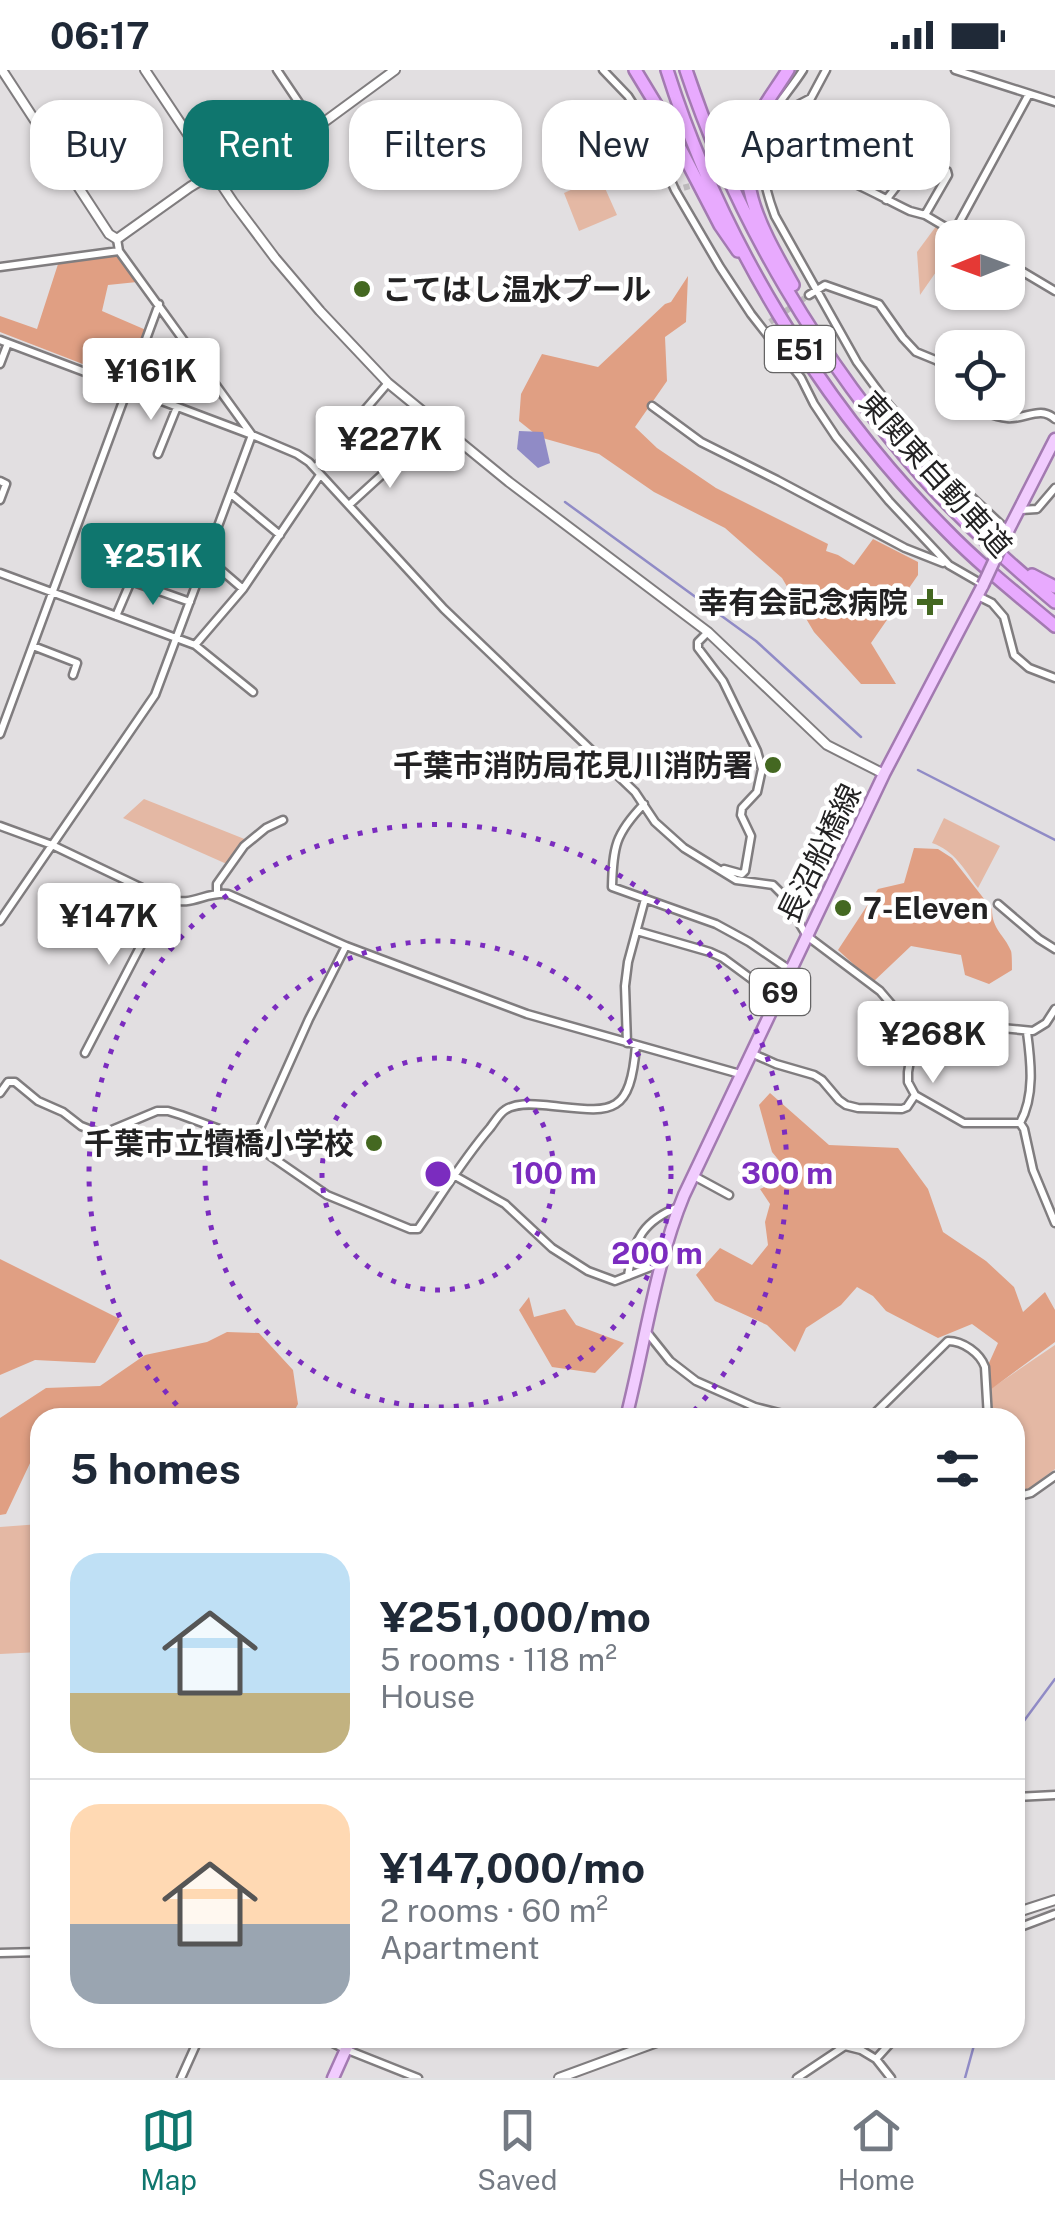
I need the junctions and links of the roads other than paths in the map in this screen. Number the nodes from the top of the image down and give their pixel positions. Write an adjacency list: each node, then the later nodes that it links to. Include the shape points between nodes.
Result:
1 (2, 70): 28 (street)
2 (145, 70): 19 (street)
3 (277, 70): 14 (street)
4 (395, 70): 18 (street)
5 (603, 70): 62 (street, via 628,96 720,267 766,324 836,436)
6 (635, 70): 35 (highway, via 720,225)
7 (667, 70): 35 (highway, 東関東自動車道 / E51, via 692,140)
8 (686, 70): 42 (highway, 東関東自動車道 / E51, via 760,242)
9 (788, 70): 42 (highway, via 752,133 747,181 771,244)
10 (803, 70): 15 (street)
11 (826, 70): 16 (street)
12 (955, 70): 13 (street)
13 (1030, 94): 17 (street); 26 (street)
14 (297, 100)
15 (783, 100)
16 (807, 100)
17 (1055, 102)
18 (329, 118)
19 (183, 128)
20 (186, 190): 28 (street)
21 (225, 190): 40 (street, via 320,312)
22 (766, 190): 32 (street)
23 (865, 190): 24 (street)
24 (886, 200): 25 (street); 25 (street, via 917,160 947,172)
25 (925, 216): 27 (street)
26 (961, 220)
27 (935, 222)
28 (117, 240): 29 (street)
29 (118, 251): 30 (street); 36 (street)
30 (0, 268)
31 (1025, 273): 33 (street)
32 (818, 290): 34 (street); 38 (street, via 825,285 879,304 916,352); 58 (street, via 888,404)
33 (1055, 291)
34 (809, 295)
35 (771, 300): 64 (highway, 東関東自動車道 / E51, via 881,458)
36 (159, 304): 41 (street); 47 (street)
37 (4, 341): 39 (street); 41 (street)
38 (935, 360)
39 (0, 364)
40 (388, 383): 51 (street); 73 (street)
41 (129, 388): 44 (street); 68 (street)
42 (854, 389): 61 (highway, 東関東自動車道 / E51, via 928,482)
43 (652, 406): 62 (street, via 701,442)
44 (177, 407): 47 (street); 50 (street)
45 (1025, 415): 46 (street)
46 (1055, 420)
47 (252, 435): 51 (street, via 297,454); 54 (street)
48 (1055, 438): 57 (main road, 長沼船橋線 / 69)
49 (408, 451): 56 (street)
50 (158, 454)
51 (318, 472): 56 (street); 59 (street)
52 (0, 481): 55 (street, via 6,484)
53 (1055, 488): 57 (street, via 1037,509)
54 (230, 493): 59 (street); 60 (street)
55 (0, 500)
56 (348, 505): 83 (street)
57 (1019, 510): 58 (main road, 長沼船橋線 / 69)
58 (1008, 532): 67 (main road, 長沼船橋線 / 69, bridge)
59 (280, 534): 66 (street)
60 (206, 558): 66 (street); 69 (street)
61 (1011, 564): 65 (highway); 70 (highway, 東関東自動車道 / E51)
62 (948, 566): 67 (street)
63 (0, 573): 68 (street)
64 (1003, 583): 72 (highway, 東関東自動車道 / E51); 74 (highway)
65 (1055, 587)
66 (243, 588): 76 (street)
67 (981, 591): 79 (street, via 1004,616 1014,655); 82 (main road, 長沼船橋線 / 69)
68 (53, 592): 71 (street); 77 (street)
69 (190, 602): 71 (street, via 130,581); 75 (street)
70 (1055, 602)
71 (116, 616): 75 (street)
72 (1055, 626)
73 (708, 632): 82 (street, via 827,745); 87 (street, via 698,648 723,681 762,769 757,792 742,808 751,836 746,871)
74 (1055, 636)
75 (176, 638): 76 (street); 86 (street, via 155,695)
76 (195, 645): 80 (street)
77 (33, 646): 78 (street, via 77,664); 81 (street)
78 (73, 675)
79 (1055, 678)
80 (253, 692)
81 (0, 734)
82 (884, 774): 94 (main road, 長沼船橋線 / 69)
83 (644, 804): 87 (street, via 669,835); 90 (street, via 615,845 612,887)
84 (283, 820): 88 (street, via 250,840 217,884)
85 (0, 826): 86 (street)
86 (52, 845): 89 (street); 92 (street)
87 (714, 866): 94 (street, via 736,880 781,892)
88 (217, 894): 89 (street, via 192,902); 95 (street)
89 (165, 898): 103 (street)
90 (645, 899): 93 (street); 97 (street, via 716,924)
91 (998, 904): 96 (street)
92 (0, 922)
93 (636, 931): 98 (street, via 724,958); 102 (street, via 624,986)
94 (806, 936): 97 (main road, 長沼船橋線 / 69); 100 (street, via 880,992)
95 (346, 946): 102 (street, via 527,1014); 109 (street)
96 (1055, 949)
97 (790, 970): 98 (main road, 長沼船橋線 / 69)
98 (778, 998): 104 (main road, 長沼船橋線 / 69)
99 (1055, 1009): 101 (street, via 1040,1028)
100 (915, 1032): 101 (street); 107 (street, via 908,1082)
101 (1026, 1032): 108 (street, via 1032,1071)
102 (632, 1044): 105 (street); 111 (street, via 630,1086 616,1106 505,1110)
103 (85, 1053)
104 (752, 1053): 105 (main road, 長沼船橋線 / 69); 107 (street, via 814,1075 858,1108 902,1109)
105 (742, 1075): 110 (main road, 長沼船橋線 / 69)
106 (0, 1093): 109 (street, via 14,1082 102,1134 168,1111)
107 (915, 1095): 108 (street, via 964,1123)
108 (1020, 1123): 114 (street)
109 (253, 1144): 111 (street, via 327,1195 410,1230 418,1230)
110 (693, 1175): 112 (street); 113 (main road, 長沼船橋線 / 69)
111 (455, 1176): 116 (street, via 505,1204 588,1271 615,1281)
112 (729, 1196)
113 (679, 1208): 115 (main road, 長沼船橋線 / 69); 116 (street, via 659,1215 639,1236)
114 (1055, 1223)
115 (662, 1263): 116 (street); 117 (main road, 長沼船橋線 / 69)
116 (628, 1276)
117 (646, 1331): 118 (main road, 長沼船橋線 / 69); 119 (street, via 696,1381)
118 (628, 1408)
119 (760, 1408)
120 (880, 1408): 121 (street, via 944,1344 955,1341 982,1360)
121 (987, 1408)
122 (1055, 1476): 123 (street)
123 (1025, 1494)
124 (1055, 1795): 125 (street)
125 (1025, 1796)
126 (1055, 1900): 127 (street)
127 (1025, 1910)
128 (1055, 1914): 129 (street)
129 (1025, 1925)
130 (30, 1952): 131 (street)
131 (0, 1953)
132 (194, 2048): 139 (street)
133 (641, 2048): 142 (street)
134 (842, 2048): 143 (street)
135 (854, 2048): 138 (street)
136 (886, 2048): 138 (street)
137 (345, 2049): 140 (main road); 141 (street)
138 (876, 2058): 144 (street)
139 (181, 2078)
140 (333, 2078)
141 (418, 2078)
142 (559, 2078)
143 (796, 2078)
144 (891, 2078)

